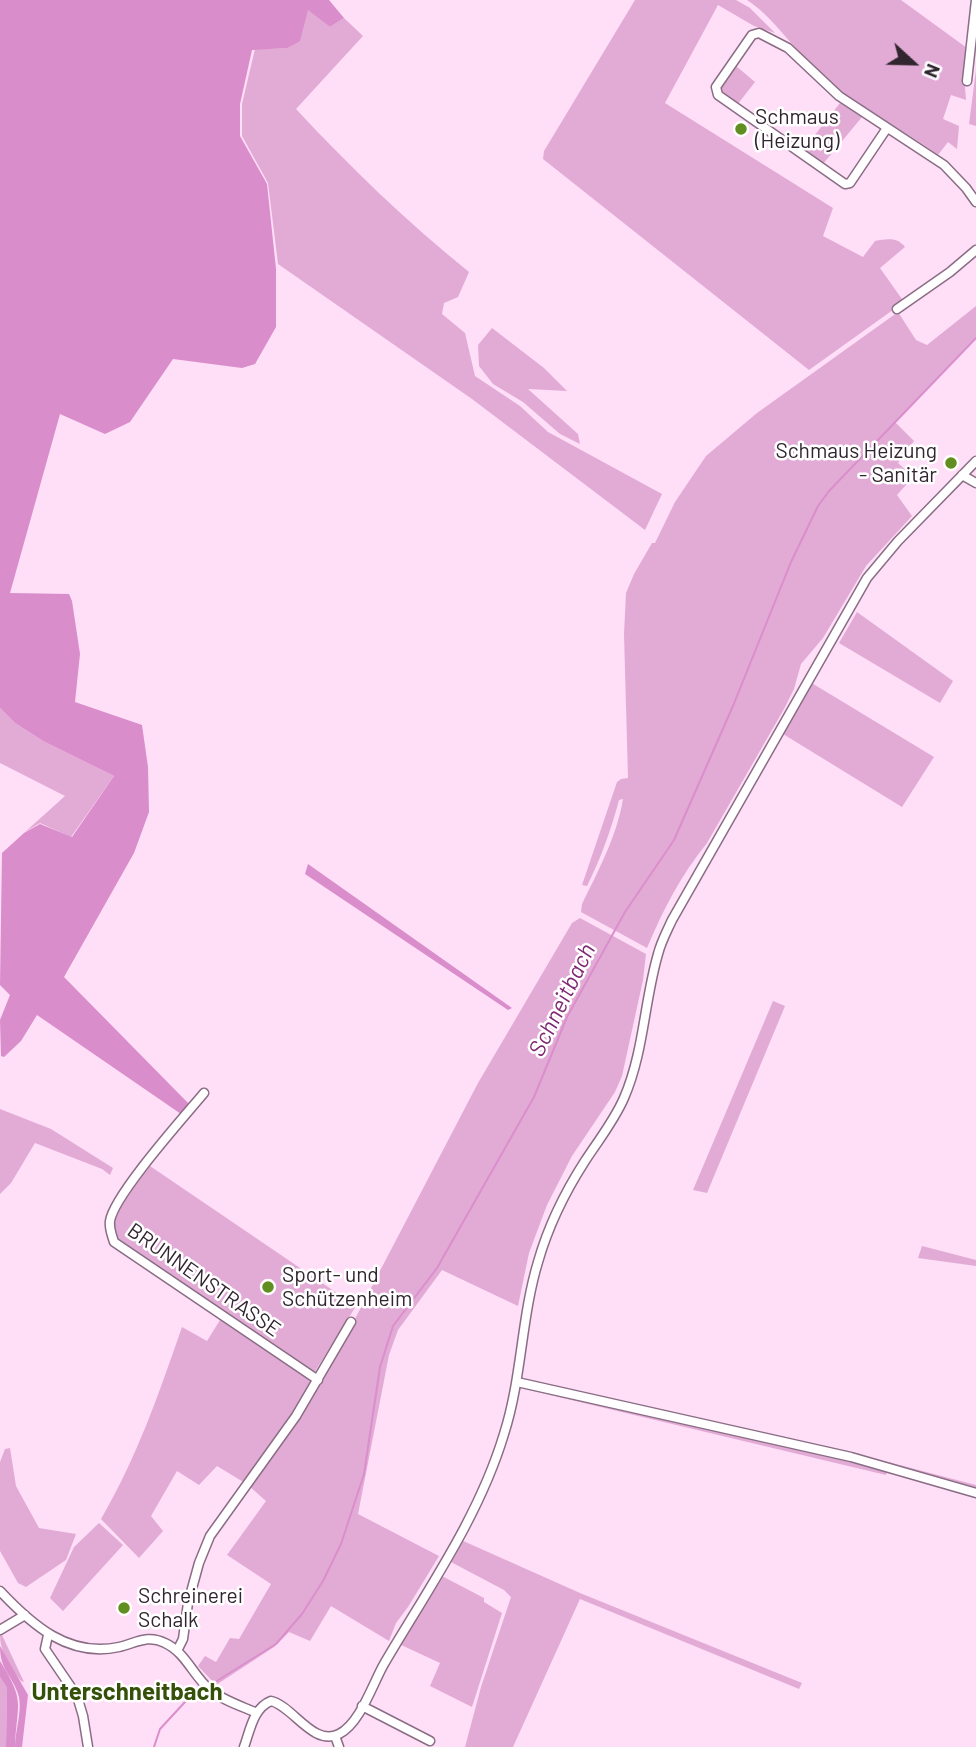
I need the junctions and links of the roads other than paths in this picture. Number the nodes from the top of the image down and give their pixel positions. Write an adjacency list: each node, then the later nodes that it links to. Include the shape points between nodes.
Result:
1 (976, 0): 2 (street)
2 (974, 35): 3 (street)
3 (967, 81)
4 (887, 128): 4 (street, via 845,184 718,95 716,87 756,32 789,48 831,89); 5 (street, via 944,165)
5 (976, 202)
6 (976, 250): 7 (street)
7 (897, 309)
8 (976, 461): 9 (street)
9 (962, 475): 10 (street); 14 (street, via 880,561 855,598 672,920 657,956 643,1040 624,1099 558,1210 537,1264)
10 (976, 483)
11 (204, 1093): 13 (street, BRUNNENSTRASSE, via 128,1187 110,1219 114,1242)
12 (351, 1322): 13 (street)
13 (318, 1380): 20 (street, via 210,1536)
14 (517, 1382): 15 (street, via 851,1457); 21 (street, via 505,1432 480,1497)
15 (976, 1493)
16 (0, 1591): 17 (street)
17 (25, 1615): 18 (street); 19 (street)
18 (0, 1630)
19 (48, 1635): 20 (street, via 82,1648 156,1639); 25 (street, via 45,1649 77,1696)
20 (177, 1651): 22 (street, via 209,1689)
21 (362, 1706): 23 (street, via 350,1725); 24 (street)
22 (257, 1713): 23 (street, via 267,1702 275,1702 314,1731); 26 (street)
23 (335, 1736): 27 (street)
24 (430, 1741)
25 (88, 1747)
26 (244, 1747)
27 (339, 1747)

